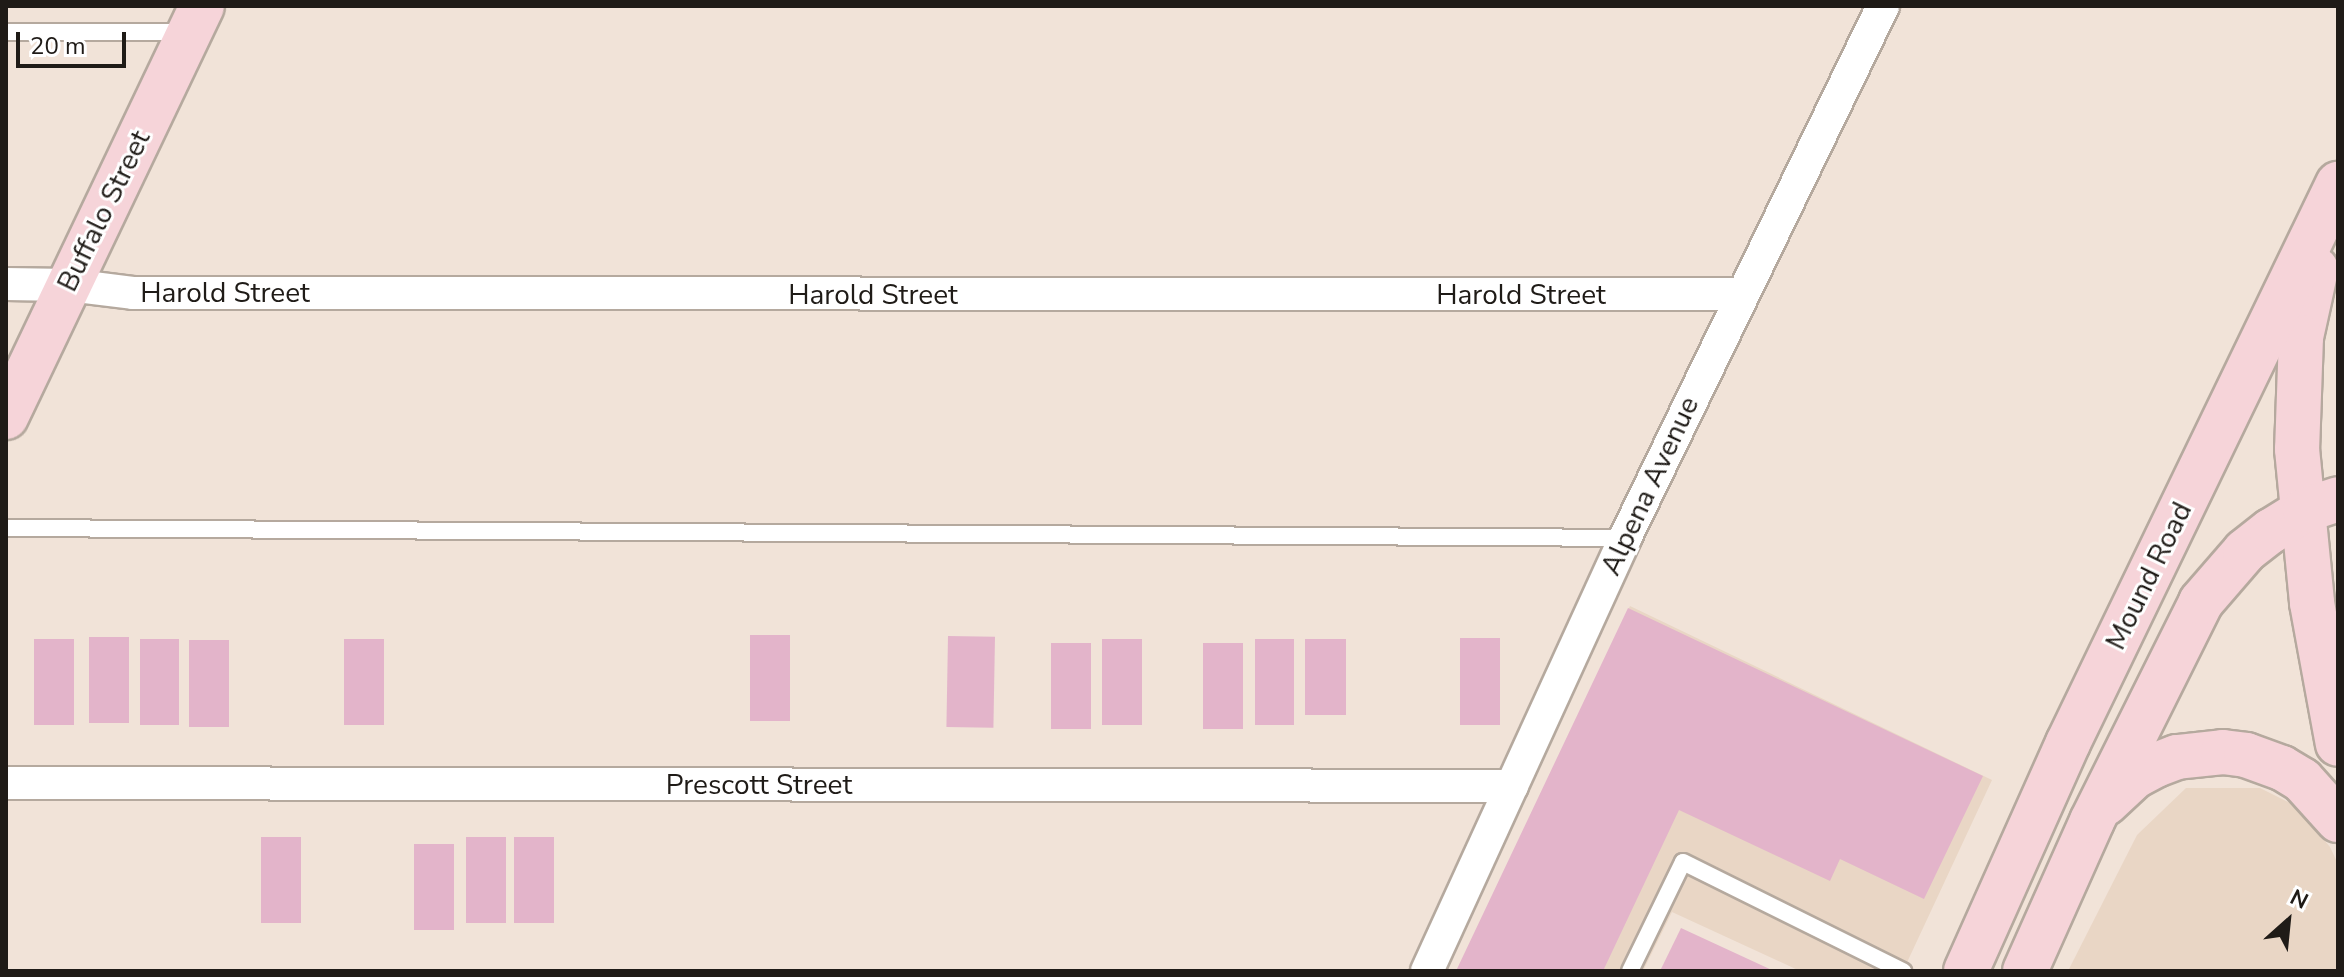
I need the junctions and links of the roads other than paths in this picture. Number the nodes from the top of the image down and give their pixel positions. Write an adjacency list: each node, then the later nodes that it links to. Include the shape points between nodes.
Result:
1 (1883, 6): 7 (street, Alpena Avenue)
2 (196, 19): 3 (lane); 6 (street, Buffalo Street)
3 (6, 32)
4 (2336, 191): 9 (street, via 2301,337 2297,449); 20 (street, Mound Road, via 2068,743)
5 (6, 284): 6 (street, Harold Street)
6 (69, 285): 7 (street, Harold Street, via 133,293); 8 (street, Buffalo Street)
7 (1740, 294): 11 (street, Alpena Avenue)
8 (6, 417)
9 (2322, 504): 12 (street, via 2312,603); 16 (street, Mound Road, via 2245,551 2201,602)
10 (6, 528): 11 (lane)
11 (1625, 538): 14 (street, Alpena Avenue)
12 (2338, 744)
13 (6, 783): 14 (street, Prescott Street)
14 (1512, 786): 17 (street, Alpena Avenue)
15 (2338, 820): 16 (street, via 2302,780 2282,768 2223,752 2156,765 2116,791)
16 (2092, 821): 21 (street, Mound Road)
17 (1427, 971)
18 (1630, 971): 19 (lane, via 1683,862)
19 (1903, 971)
20 (1966, 971)
21 (2025, 971)

